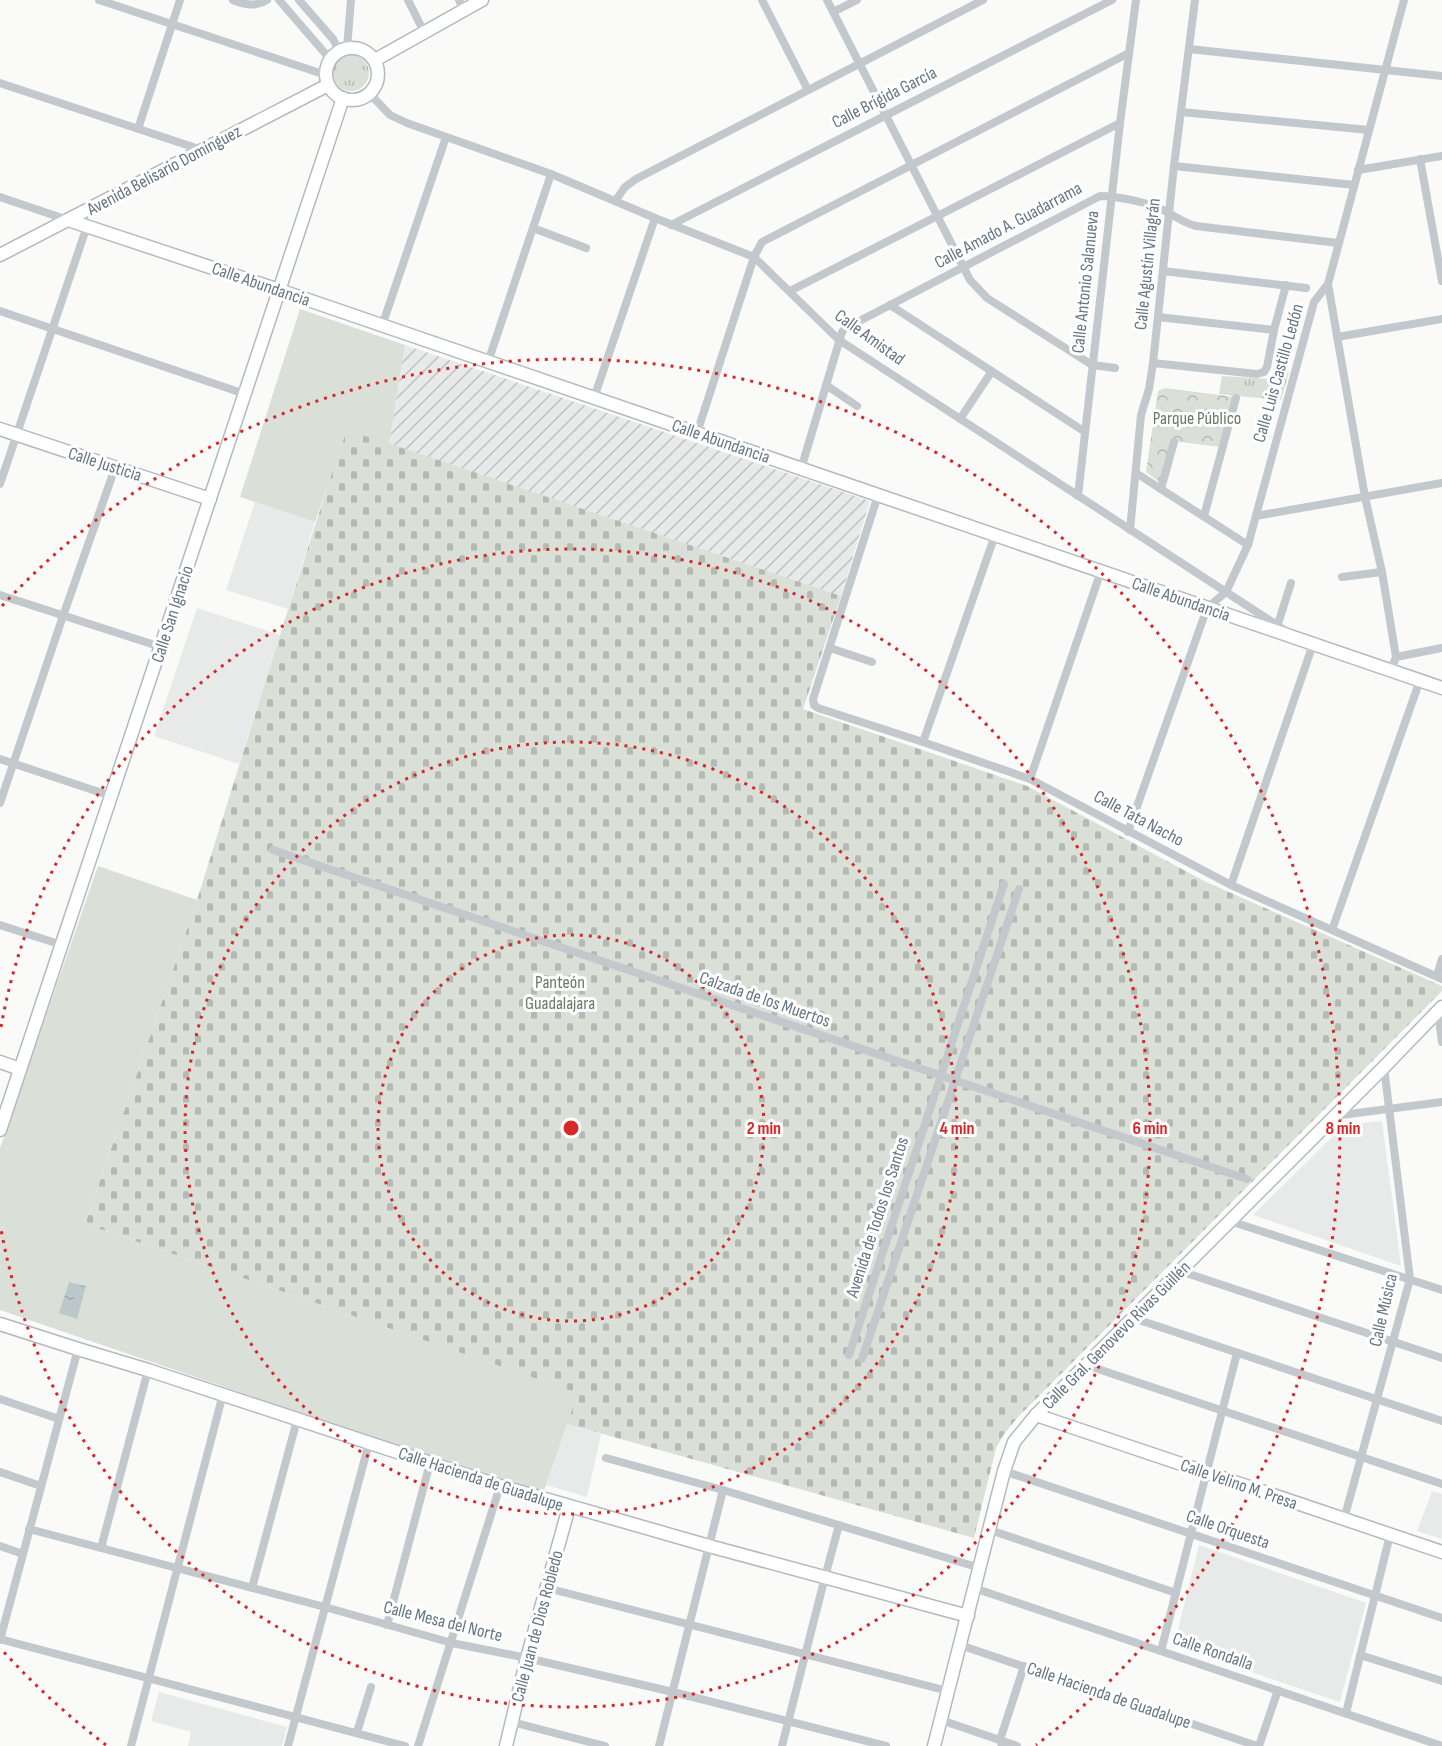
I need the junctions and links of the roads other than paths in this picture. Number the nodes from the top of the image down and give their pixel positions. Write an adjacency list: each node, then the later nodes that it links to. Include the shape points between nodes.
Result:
1 (99, 0): 20 (street)
2 (180, 0): 20 (street)
3 (233, 0): 4 (street, via 251,5)
4 (267, 0)
5 (279, 0): 23 (street)
6 (299, 0): 23 (street, via 333,39)
7 (351, 0): 23 (street)
8 (408, 0): 21 (street)
9 (482, 0): 18 (street)
10 (762, 0): 31 (street)
11 (827, 0): 19 (street)
12 (857, 0): 19 (street)
13 (983, 0): 26 (street)
14 (1112, 0): 35 (street, Calle Brígida García)
15 (1136, 0): 24 (street, Calle Antonio Salanueva)
16 (1195, 0): 22 (street, Calle Agustín Villagrán)
17 (1404, 0): 27 (street, Calle Luis Castillo Ledón)
18 (461, 5): 21 (street)
19 (833, 12): 26 (street)
20 (172, 24): 29 (street); 37 (street)
21 (424, 32): 25 (street)
22 (1189, 49): 27 (street); 34 (street, Calle Agustín Villagrán)
23 (339, 53): 25 (street, via 360,49); 29 (street)
24 (1129, 53): 36 (street, Calle Antonio Salanueva); 43 (street)
25 (375, 60): 32 (street, via 378,79)
26 (860, 64): 31 (street); 35 (street)
27 (1386, 70): 28 (street); 38 (street, Calle Luis Castillo Ledón)
28 (1442, 76)
29 (327, 80): 33 (street); 40 (street, Avenida Belisario Domínguez)
30 (0, 83): 37 (street)
31 (808, 90): 50 (street, via 636,178)
32 (369, 93): 33 (street, via 352,100); 39 (street, Calle Amistad, via 390,115)
33 (343, 98): 68 (street, Calle San Ignacio)
34 (1181, 112): 38 (street); 44 (street, Calle Agustín Villagrán)
35 (886, 114): 43 (street); 55 (street, Calle Brígida García)
36 (1120, 123): 49 (street, Calle Antonio Salanueva); 52 (street)
37 (138, 129): 40 (street)
38 (1369, 130): 45 (street, Calle Luis Castillo Ledón)
39 (446, 137): 46 (street, Calle Amistad); 74 (street)
40 (202, 150): 54 (street, Avenida Belisario Domínguez)
41 (1442, 156): 42 (street)
42 (1420, 159): 45 (street); 64 (street)
43 (911, 164): 52 (street); 61 (street, via 765,240)
44 (1174, 166): 47 (street); 51 (street, Calle Agustín Villagrán)
45 (1358, 170): 47 (street, Calle Luis Castillo Ledón)
46 (551, 174): 50 (street, Calle Amistad); 57 (street)
47 (1354, 185): 58 (street, Calle Luis Castillo Ledón)
48 (0, 197): 54 (street, Calle Abundancia)
49 (1111, 197): 51 (street, Calle Amado A. Guadarrama, via 1149,204); 62 (street, Calle Amado A. Guadarrama, via 1100,196); 81 (street, Calle Antonio Salanueva)
50 (615, 201): 53 (street, Calle Amistad)
51 (1169, 214): 58 (street, Calle Amado A. Guadarrama, via 1196,226); 63 (street, Calle Agustín Villagrán)
52 (938, 216): 62 (street); 69 (street)
53 (655, 218): 55 (street, Calle Amistad); 86 (street)
54 (69, 220): 56 (street, Calle Abundancia); 60 (street, Avenida Belisario Domínguez)
55 (671, 225): 61 (street, Calle Amistad)
56 (87, 226): 68 (street, Calle Abundancia); 75 (street)
57 (533, 228): 59 (street); 79 (street)
58 (1338, 243): 65 (street, Calle Luis Castillo Ledón)
59 (586, 248)
60 (0, 255)
61 (754, 257): 69 (street, Calle Amistad); 92 (street)
62 (964, 267): 70 (street, Calle Amado A. Guadarrama); 81 (street, via 987,298)
63 (1163, 271): 66 (street); 72 (street, Calle Agustín Villagrán)
64 (1442, 281)
65 (1328, 284): 77 (street); 106 (street, Calle Luis Castillo Ledón, via 1314,302)
66 (1286, 285): 67 (street); 76 (street)
67 (1306, 288)
68 (279, 290): 74 (street, Calle Abundancia); 85 (street, Calle San Ignacio)
69 (790, 291): 78 (street, Calle Amistad)
70 (890, 304): 78 (street, Calle Amado A. Guadarrama, via 847,326); 83 (street)
71 (0, 311): 75 (street)
72 (1158, 317): 76 (street); 80 (street, Calle Agustín Villagrán)
73 (1442, 319): 77 (street)
74 (382, 326): 79 (street, Calle Abundancia)
75 (53, 330): 85 (street); 93 (street)
76 (1274, 330): 80 (street, via 1267,367 1257,374)
77 (1337, 337): 103 (street)
78 (839, 340): 84 (street, Calle Amado A. Guadarrama); 89 (street, Calle Amistad)
79 (488, 362): 86 (street, Calle Abundancia)
80 (1154, 363): 97 (street, Calle Agustín Villagrán, via 1141,415)
81 (1092, 365): 82 (street); 91 (street, Calle Antonio Salanueva)
82 (1115, 368)
83 (992, 371): 89 (street); 91 (street)
84 (826, 385): 88 (street); 96 (street, Calle Amado A. Guadarrama)
85 (245, 393): 104 (street, Calle San Ignacio)
86 (594, 398): 92 (street, Calle Abundancia)
87 (1236, 398): 105 (street, Calle Luis Castillo Ledón)
88 (857, 406)
89 (960, 419): 102 (street, Calle Amistad)
90 (0, 429): 93 (street, Calle Justicia)
91 (1085, 432): 102 (street, Calle Antonio Salanueva)
92 (696, 433): 96 (street, Calle Abundancia)
93 (17, 435): 95 (street, Calle Justicia); 99 (street)
94 (1174, 442): 100 (street)
95 (114, 468): 104 (street, Calle Justicia); 117 (street)
96 (801, 469): 101 (street, Calle Abundancia)
97 (1136, 473): 100 (street); 107 (street, Calle Agustín Villagrán)
98 (1442, 483): 103 (street)
99 (0, 484)
100 (1161, 489): 105 (street)
101 (878, 495): 108 (street, Calle Abundancia); 121 (street)
102 (1078, 496): 107 (street, Calle Amistad)
103 (1365, 497): 106 (street); 111 (street)
104 (210, 500): 120 (street, Calle San Ignacio)
105 (1204, 516): 109 (street)
106 (1256, 516): 109 (street, Calle Luis Castillo Ledón)
107 (1130, 530): 114 (street, Calle Amistad)
108 (994, 535): 110 (street, Calle Abundancia); 128 (street)
109 (1248, 545): 114 (street, Calle Luis Castillo Ledón)
110 (1101, 571): 116 (street, Calle Abundancia); 131 (street)
111 (1382, 572): 112 (street); 123 (street)
112 (1342, 577)
113 (1291, 583): 118 (street)
114 (1226, 592): 116 (street, Calle Luis Castillo Ledón); 118 (street, Calle Amistad)
115 (0, 595): 117 (street)
116 (1208, 608): 118 (street, Calle Abundancia); 134 (street)
117 (63, 616): 120 (street); 130 (street)
118 (1276, 628): 119 (street, Calle Abundancia)
119 (1313, 644): 125 (street, Calle Abundancia); 137 (street)
120 (161, 647): 132 (street, Calle San Ignacio)
121 (830, 648): 124 (street); 128 (street, Calle Tata Nacho, via 814,705)
122 (1442, 648): 123 (street)
123 (1396, 657): 125 (street)
124 (873, 662)
125 (1391, 670): 126 (street, Calle Abundancia)
126 (1420, 680): 127 (street, Calle Abundancia); 140 (street)
127 (1442, 688)
128 (923, 742): 131 (street, Calle Tata Nacho)
129 (0, 759): 130 (street)
130 (13, 763): 132 (street); 133 (street)
131 (1030, 779): 134 (street, Calle Tata Nacho)
132 (111, 796): 141 (street, Calle San Ignacio)
133 (0, 803)
134 (1128, 832): 137 (street, Calle Tata Nacho)
135 (273, 850): 149 (street, Calzada de los Muertos)
136 (1004, 884): 149 (street, Avenida de Todos los Santos)
137 (1231, 885): 140 (street, Calle Tata Nacho)
138 (1019, 889): 150 (street, Avenida de Todos los Santos)
139 (0, 925): 141 (street)
140 (1332, 930): 143 (street, Calle Tata Nacho)
141 (62, 945): 148 (street, Calle San Ignacio)
142 (1442, 959): 143 (street)
143 (1439, 977)
144 (1440, 1009): 145 (street); 147 (street, Calle Gral. Genovevo Rivas Guillén)
145 (1442, 1042)
146 (0, 1062): 148 (street)
147 (1384, 1067): 152 (street, Calle Música); 153 (street, Calle Gral. Genovevo Rivas Guillén)
148 (20, 1069): 154 (street, Calle San Ignacio)
149 (941, 1076): 150 (street, Calzada de los Muertos); 165 (street, Avenida de Todos los Santos)
150 (955, 1080): 155 (street, Calzada de los Muertos); 167 (street, Avenida de Todos los Santos)
151 (1442, 1102): 152 (street)
152 (1389, 1109): 153 (street); 158 (street, Calle Música)
153 (1334, 1116): 156 (street, Calle Gral. Genovevo Rivas Guillén)
154 (0, 1130)
155 (1247, 1179)
156 (1230, 1221): 157 (street, Calle Gral. Genovevo Rivas Guillén); 158 (street)
157 (1180, 1270): 160 (street, Calle Gral. Genovevo Rivas Guillén); 162 (street)
158 (1410, 1279): 159 (street); 162 (street, Calle Música)
159 (1442, 1290)
160 (1133, 1318): 164 (street); 168 (street, Calle Gral. Genovevo Rivas Guillén)
161 (0, 1324): 163 (street, Calle Hacienda de Guadalupe)
162 (1393, 1342): 166 (street); 172 (street, Calle Música)
163 (78, 1349): 169 (street, Calle Hacienda de Guadalupe); 175 (street)
164 (1237, 1353): 172 (street); 173 (street)
165 (849, 1355)
166 (1442, 1358)
167 (862, 1359)
168 (1086, 1365): 173 (street); 174 (street, Calle Gral. Genovevo Rivas Guillén)
169 (148, 1370): 170 (street, Calle Hacienda de Guadalupe); 198 (street)
170 (223, 1394): 176 (street, Calle Hacienda de Guadalupe); 201 (street)
171 (0, 1399): 175 (street)
172 (1377, 1400): 177 (street); 179 (street, Calle Música)
173 (1222, 1411): 179 (street); 184 (street)
174 (1036, 1415): 182 (street, Calle Gral. Genovevo Rivas Guillén, via 1014,1442); 184 (street, Calle Velino M. Presa)
175 (59, 1419): 186 (street)
176 (297, 1420): 178 (street, Calle Hacienda de Guadalupe); 204 (street)
177 (1442, 1421)
178 (369, 1443): 181 (street, Calle Hacienda de Guadalupe); 209 (street)
179 (1361, 1457): 185 (street); 190 (street, Calle Música)
180 (606, 1458): 188 (street)
181 (430, 1463): 187 (street, Calle Hacienda de Guadalupe); 213 (street)
182 (1004, 1471): 193 (street, Calle Gral. Genovevo Rivas Guillén); 194 (street, Calle Orquesta)
183 (0, 1472): 186 (street)
184 (1206, 1473): 190 (street, Calle Velino M. Presa); 194 (street)
185 (1442, 1484)
186 (41, 1486): 192 (street)
187 (500, 1486): 189 (street, Calle Hacienda de Guadalupe); 216 (street)
188 (723, 1490): 191 (street); 197 (street)
189 (569, 1507): 197 (street, Calle Hacienda de Guadalupe); 205 (street, Calle Juan de Dios Robledo)
190 (1344, 1520): 195 (street, Calle Velino M. Presa)
191 (839, 1525): 202 (street); 203 (street)
192 (29, 1529): 198 (street, Calle Mesa del Norte); 200 (street)
193 (990, 1530): 202 (street, Calle Gral. Genovevo Rivas Guillén); 207 (street)
194 (1191, 1534): 207 (street); 208 (street, Calle Orquesta)
195 (1390, 1535): 199 (street, Calle Velino M. Presa); 208 (street)
196 (0, 1546): 200 (street)
197 (709, 1546): 203 (street, Calle Hacienda de Guadalupe); 214 (street)
198 (101, 1548): 201 (street, Calle Mesa del Norte)
199 (1442, 1552)
200 (23, 1554): 212 (street)
201 (177, 1568): 204 (street, Calle Mesa del Norte); 223 (street)
202 (980, 1568): 206 (street, Calle Gral. Genovevo Rivas Guillén)
203 (825, 1577): 210 (street, Calle Hacienda de Guadalupe); 219 (street)
204 (252, 1588): 209 (street, Calle Mesa del Norte)
205 (547, 1588): 214 (street); 221 (street, Calle Juan de Dios Robledo)
206 (974, 1588): 210 (street, Calle Gral. Genovevo Rivas Guillén); 218 (street, Calle Rondalla)
207 (1176, 1593): 218 (street)
208 (1375, 1596): 211 (street, Calle Orquesta); 220 (street)
209 (325, 1607): 213 (street, Calle Mesa del Norte); 230 (street)
210 (968, 1616): 217 (street, Calle Gral. Genovevo Rivas Guillén)
211 (1442, 1618)
212 (2, 1622): 215 (street)
213 (387, 1625): 216 (street, Calle Mesa del Norte)
214 (690, 1625): 219 (street); 228 (street)
215 (0, 1639): 223 (street)
216 (452, 1643): 221 (street, Calle Mesa del Norte); 239 (street)
217 (960, 1645): 222 (street, Calle Hacienda de Guadalupe); 227 (street, Calle Gral. Genovevo Rivas Guillén)
218 (1161, 1651): 226 (street, Calle Rondalla)
219 (806, 1655): 227 (street); 232 (street)
220 (1360, 1655): 224 (street); 229 (street)
221 (527, 1658): 228 (street, Calle Mesa del Norte); 233 (street, Calle Juan de Dios Robledo)
222 (1024, 1666): 235 (street); 247 (street, Calle Hacienda de Guadalupe)
223 (148, 1678): 230 (street); 236 (street)
224 (1442, 1681)
225 (370, 1687): 234 (street)
226 (1278, 1690): 229 (street, Calle Rondalla); 247 (street)
227 (948, 1691): 231 (street, Calle Gral. Genovevo Rivas Guillén)
228 (673, 1692): 232 (street, Calle Mesa del Norte); 242 (street)
229 (1346, 1713): 248 (street, Calle Rondalla)
230 (295, 1717): 234 (street); 237 (street)
231 (941, 1720): 235 (street); 245 (street, Calle Gral. Genovevo Rivas Guillén)
232 (789, 1721): 243 (street); 244 (street, Calle Mesa del Norte)
233 (512, 1722): 240 (street, Calle Juan de Dios Robledo); 241 (street)
234 (357, 1732): 238 (street)
235 (1001, 1743): 246 (street)
236 (131, 1746)
237 (288, 1746)
238 (405, 1746)
239 (418, 1746)
240 (507, 1746)
241 (605, 1746)
242 (659, 1746)
243 (783, 1746)
244 (886, 1746)
245 (934, 1746)
246 (1017, 1746)
247 (1258, 1746)
248 (1442, 1746)

